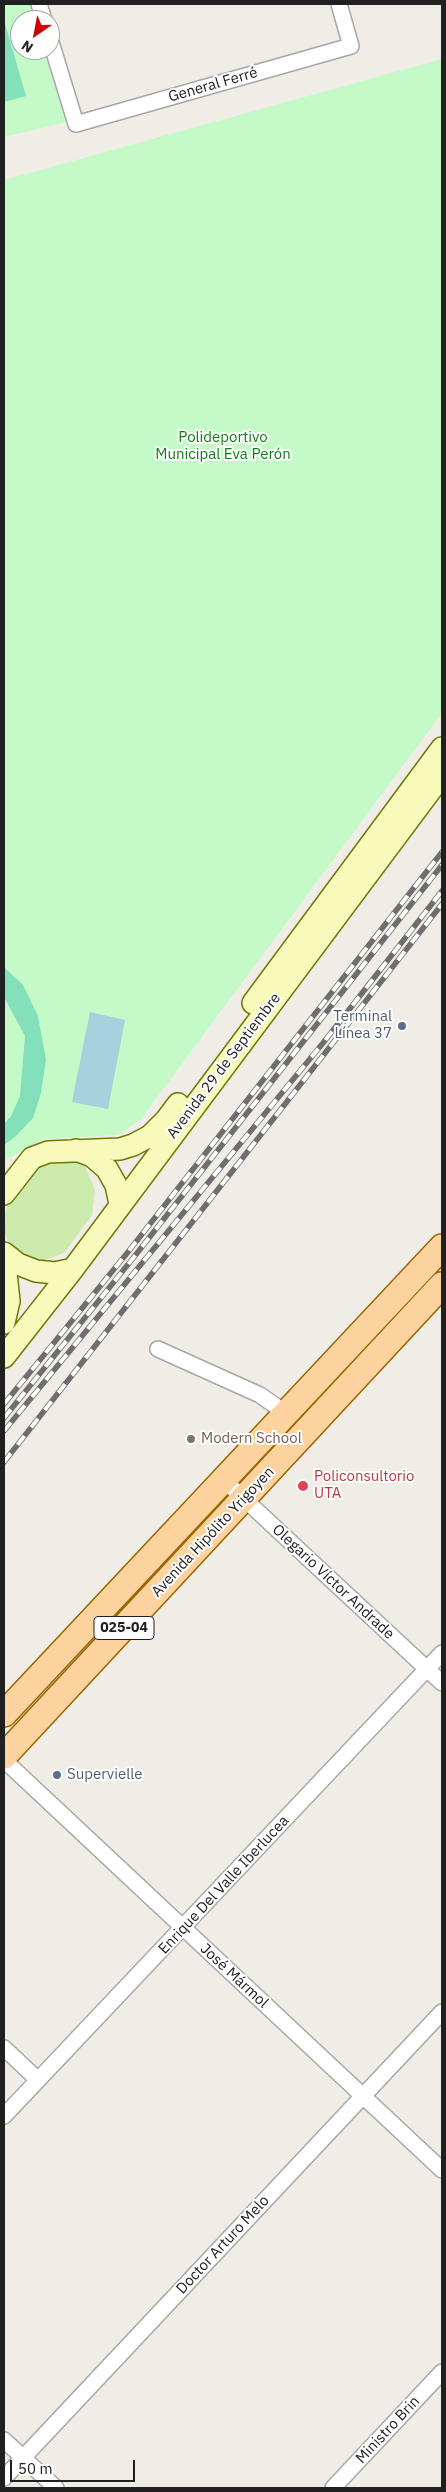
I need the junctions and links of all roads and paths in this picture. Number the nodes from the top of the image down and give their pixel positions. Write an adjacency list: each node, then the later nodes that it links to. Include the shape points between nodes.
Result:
1 (339, 4): 2 (street, General Ferré, via 351,46 76,124)
2 (56, 60)
3 (442, 748): 5 (street, Avenida 29 de Septiembre, via 166,1120 150,1136 120,1149)
4 (442, 774): 7 (street, Avenida 29 de Septiembre)
5 (74, 1149): 6 (street, Avenida 29 de Septiembre, via 48,1152 32,1158); 7 (street, via 92,1156 107,1169 116,1185)
6 (4, 1194)
7 (120, 1204): 10 (street, Avenida 29 de Septiembre)
8 (442, 1247): 15 (main road, Avenida Hipólito Yrigoyen / 025-04)
9 (4, 1254): 10 (street, via 36,1272); 12 (street, via 9,1301)
10 (74, 1269): 14 (street, Avenida 29 de Septiembre)
11 (442, 1285): 17 (main road, Avenida Hipólito Yrigoyen / 025-04)
12 (4, 1323)
13 (158, 1349): 15 (street, via 260,1395)
14 (4, 1357)
15 (287, 1414): 16 (main road, Avenida Hipólito Yrigoyen / 025-04)
16 (225, 1481): 17 (street, Olegario Víctor Andrade); 21 (main road, Avenida Hipólito Yrigoyen / 025-04)
17 (243, 1499): 19 (street, Olegario Víctor Andrade); 22 (main road, Avenida Hipólito Yrigoyen / 025-04)
18 (442, 1653): 19 (street, Enrique Del Valle Iberlucea)
19 (428, 1669): 20 (street, Olegario Víctor Andrade); 24 (street, Enrique Del Valle Iberlucea)
20 (442, 1683)
21 (4, 1714)
22 (4, 1756)
23 (4, 1760): 24 (street, José Mármol)
24 (183, 1928): 27 (street, Enrique Del Valle Iberlucea); 28 (street, José Mármol)
25 (442, 2012): 28 (street, Doctor Arturo Melo)
26 (4, 2048): 27 (street)
27 (38, 2080): 29 (street, Enrique Del Valle Iberlucea)
28 (362, 2096): 30 (street, José Mármol); 33 (street, Doctor Arturo Melo)
29 (4, 2116)
30 (442, 2170)
31 (442, 2372): 36 (street, Ministro Brin)
32 (4, 2440): 33 (street)
33 (23, 2458): 34 (street, Doctor Arturo Melo); 35 (street)
34 (4, 2478)
35 (56, 2488)
36 (333, 2488)

